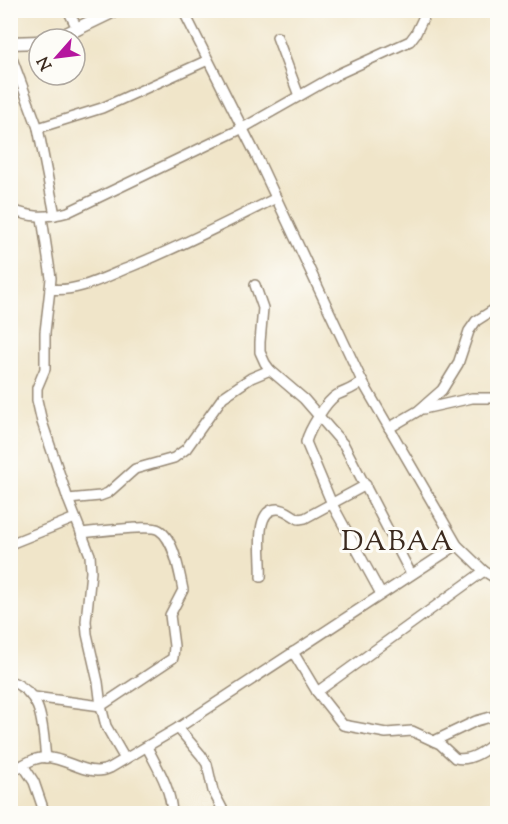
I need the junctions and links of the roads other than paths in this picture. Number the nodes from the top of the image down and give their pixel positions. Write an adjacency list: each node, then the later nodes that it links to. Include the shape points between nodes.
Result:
1 (68, 10): 5 (street)
2 (116, 10): 6 (street)
3 (183, 10): 10 (street)
4 (427, 10): 11 (street, via 410,40)
5 (76, 27)
6 (84, 27)
7 (278, 37): 11 (street)
8 (27, 46): 9 (street)
9 (11, 51): 12 (street)
10 (208, 60): 12 (street, via 102,108); 13 (street)
11 (299, 96): 13 (street)
12 (38, 128): 16 (street)
13 (243, 128): 14 (street); 16 (street)
14 (276, 198): 19 (street, via 163,254 91,284); 22 (street)
15 (10, 209): 17 (street)
16 (55, 215): 17 (street)
17 (42, 218): 19 (street)
18 (255, 285): 21 (street, via 262,308 260,352)
19 (50, 288): 28 (street, via 45,369 37,400)
20 (498, 306): 24 (street, via 476,321 442,390)
21 (270, 370): 25 (street); 28 (street, via 223,397 186,449 174,458 135,469 108,493)
22 (362, 381): 25 (street, via 329,401); 26 (street)
23 (498, 398): 24 (street, via 471,398)
24 (418, 411): 26 (street)
25 (320, 417): 27 (street, via 344,445); 29 (street, via 306,442)
26 (389, 428): 33 (street)
27 (366, 485): 29 (street); 35 (street)
28 (68, 499): 30 (street)
29 (332, 504): 36 (street, via 299,519 278,509 264,515); 38 (street)
30 (75, 518): 31 (street); 32 (street)
31 (81, 533): 43 (street, via 90,555 86,621); 43 (street, via 158,529 169,542 183,590 170,615 173,658)
32 (10, 544)
33 (457, 545): 34 (street); 35 (street)
34 (484, 571): 37 (street); 41 (street)
35 (411, 574): 38 (street)
36 (261, 577)
37 (498, 580)
38 (381, 594): 39 (street)
39 (293, 652): 41 (street); 45 (street)
40 (10, 681): 42 (street)
41 (317, 692): 47 (street, via 348,727 386,733 412,731)
42 (34, 697): 43 (street); 49 (street)
43 (101, 706): 50 (street, via 106,726)
44 (498, 715): 47 (street)
45 (178, 728): 48 (street); 53 (street, via 207,764)
46 (498, 740): 47 (street, via 481,753 461,760)
47 (434, 741)
48 (147, 747): 50 (street); 55 (street, via 167,786)
49 (46, 758): 50 (street, via 98,772); 51 (street)
50 (125, 759)
51 (23, 765): 52 (street); 54 (street)
52 (10, 772)
53 (221, 811)
54 (45, 813)
55 (172, 813)

